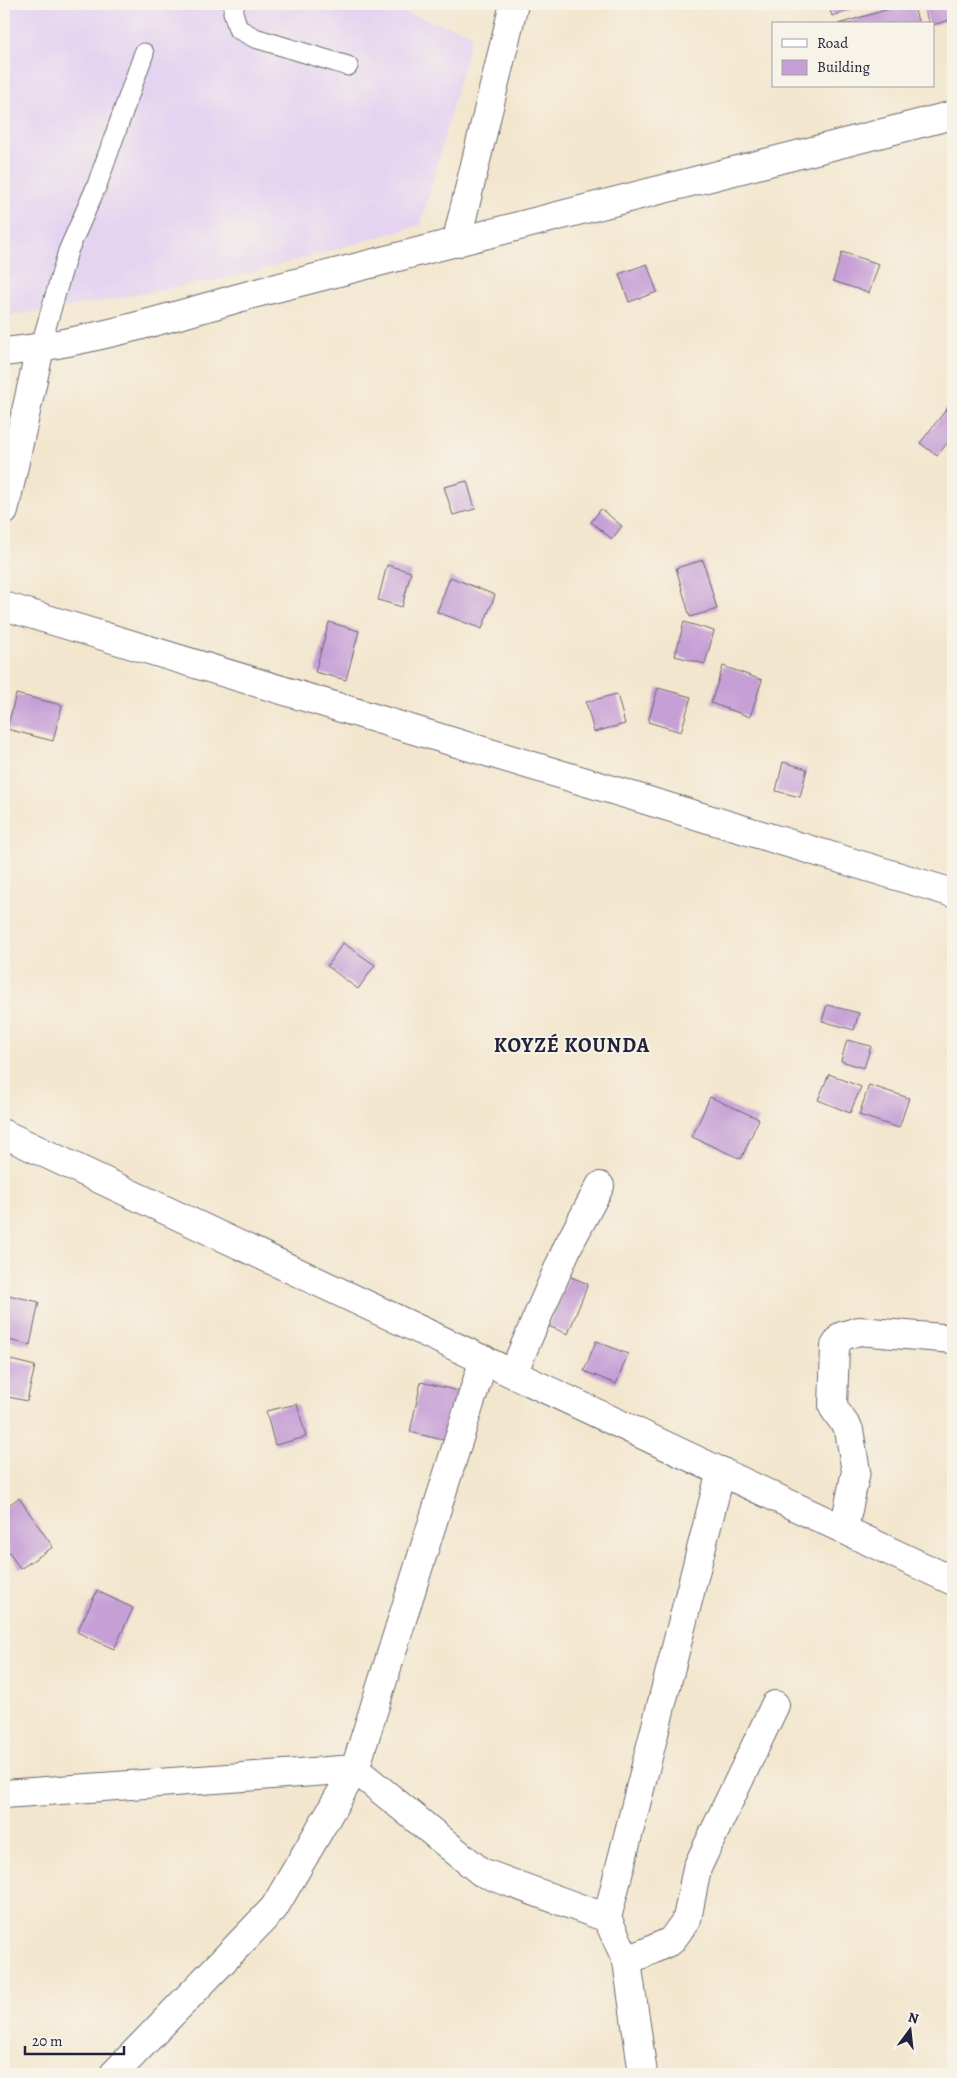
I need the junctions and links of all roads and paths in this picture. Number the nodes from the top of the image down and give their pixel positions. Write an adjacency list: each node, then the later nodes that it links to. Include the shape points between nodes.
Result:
1 (236, 4): 4 (lane, via 234,12 238,29 255,38)
2 (508, 5): 6 (street)
3 (144, 53): 7 (lane, via 97,185 68,251)
4 (348, 66)
5 (953, 115): 6 (street)
6 (456, 243): 7 (street)
7 (40, 348): 8 (street); 9 (street)
8 (4, 352)
9 (4, 511)
10 (4, 606): 11 (street)
11 (953, 893)
12 (4, 1134): 15 (street)
13 (600, 1186): 16 (street, via 568,1246)
14 (953, 1339): 18 (street, via 859,1331 842,1336 835,1346 832,1407 849,1430 856,1471)
15 (484, 1359): 16 (street); 21 (street)
16 (513, 1373): 17 (street)
17 (721, 1471): 18 (street); 23 (street)
18 (844, 1529): 19 (street)
19 (953, 1581)
20 (775, 1705): 24 (street, via 697,1868 687,1919 671,1941)
21 (354, 1769): 22 (street); 23 (street, via 481,1872); 25 (street, via 274,1908)
22 (4, 1794)
23 (606, 1918): 24 (street)
24 (627, 1961): 26 (street)
25 (114, 2074)
26 (643, 2074)

